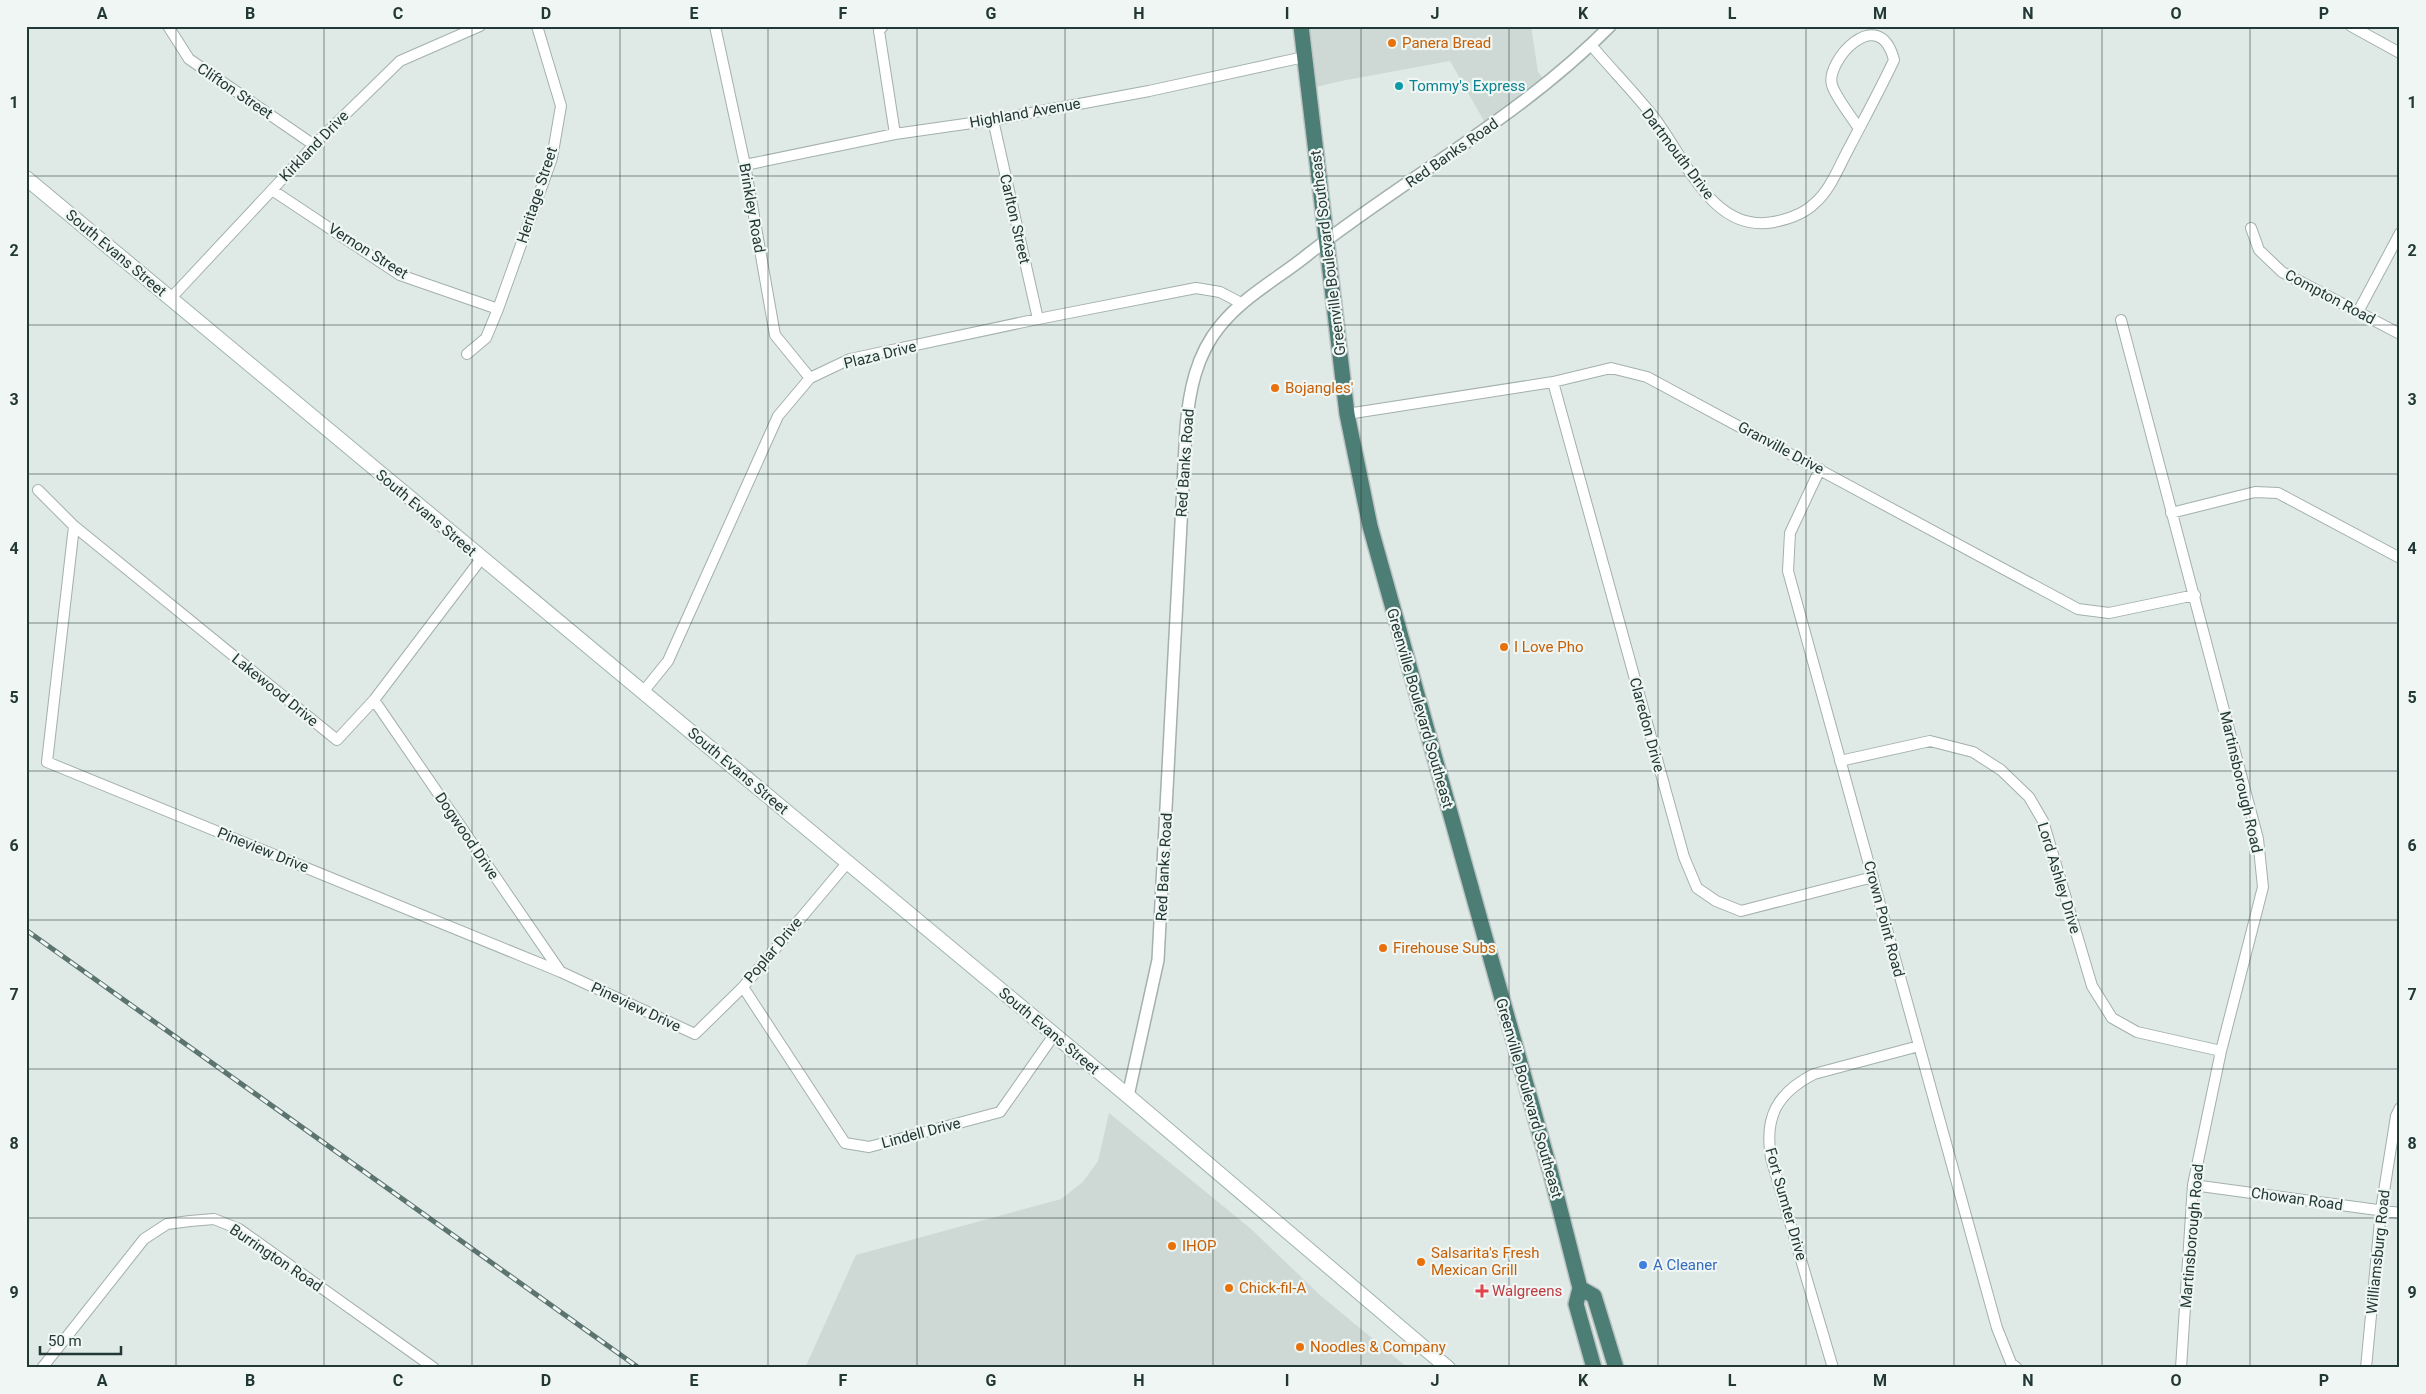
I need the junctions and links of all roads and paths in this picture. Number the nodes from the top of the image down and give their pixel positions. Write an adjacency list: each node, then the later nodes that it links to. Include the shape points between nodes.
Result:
1 (168, 26): 15 (street, Clifton Street, via 189,59)
2 (480, 26): 15 (street, Kirkland Drive, via 400,61)
3 (537, 26): 24 (street, Heritage Street, via 561,106 552,158)
4 (715, 26): 16 (street, Brinkley Road)
5 (883, 26): 14 (street, via 880,31)
6 (1301, 26): 11 (highway, Greenville Boulevard Southeast)
7 (1610, 26): 9 (street, Red Banks Road)
8 (2351, 26): 10 (street)
9 (1591, 45): 13 (street, Dartmouth Drive, via 1656,120 1716,204 1730,216 1747,222 1765,224 1781,220 1798,215 1816,203 1830,185); 21 (street, Red Banks Road, via 1508,114)
10 (2400, 53)
11 (1304, 57): 12 (street, Highland Avenue, via 1149,91); 21 (highway, Greenville Boulevard Southeast)
12 (993, 120): 14 (street, Highland Avenue); 26 (street, Carlton Street)
13 (1859, 128): 13 (street, Dartmouth Drive, via 1894,60 1888,45 1873,36 1863,36 1852,42 1832,76 1832,86)
14 (896, 134): 16 (street, Highland Avenue)
15 (314, 145): 18 (street, Kirkland Drive)
16 (745, 165): 30 (street, Brinkley Road, via 775,335)
17 (26, 178): 22 (main road, South Evans Street)
18 (272, 190): 22 (street, Kirkland Drive); 24 (street, Vernon Street, via 400,274)
19 (2251, 228): 25 (street, Compton Road, via 2259,250 2282,272)
20 (2400, 233): 25 (street)
21 (1327, 240): 23 (street, Red Banks Road); 32 (highway, Greenville Boulevard Southeast)
22 (171, 298): 38 (main road, South Evans Street)
23 (1241, 303): 26 (street, Plaza Drive, via 1220,292 1196,288); 51 (street, Red Banks Road, via 1219,327 1203,354 1193,379 1188,405 1158,960)
24 (498, 309): 29 (street, Heritage Street, via 486,338)
25 (2358, 312): 28 (street, Compton Road)
26 (1038, 319): 30 (street, Plaza Drive, via 850,360)
27 (2121, 320): 35 (street, Martinsborough Road)
28 (2400, 334)
29 (467, 354)
30 (810, 378): 40 (street, Plaza Drive, via 778,416 668,661)
31 (1553, 382): 32 (street, Granville Drive); 33 (street, Granville Drive, via 1610,368 1647,377); 44 (street, Claredon Drive, via 1684,857 1698,888 1716,901 1741,911)
32 (1347, 414): 56 (highway, Greenville Boulevard Southeast, via 1377,554 1550,1170)
33 (1820, 469): 39 (street, Granville Drive, via 2078,609 2109,614); 42 (street, Crown Point Road, via 1790,533 1788,571)
34 (38, 490): 36 (street, Lakewood Drive)
35 (2171, 514): 37 (street, via 2255,492 2278,493); 39 (street, Martinsborough Road)
36 (74, 526): 41 (street, Lakewood Drive, via 336,740); 45 (street, Pineview Drive, via 47,762)
37 (2400, 558)
38 (482, 560): 40 (main road, South Evans Street); 41 (street, Lakewood Drive)
39 (2195, 595): 50 (street, Martinsborough Road, via 2258,839 2263,887)
40 (643, 692): 43 (main road, South Evans Street)
41 (374, 700): 45 (street, Dogwood Drive)
42 (1840, 761): 44 (street, Crown Point Road); 50 (street, Lord Ashley Drive, via 1930,741 1973,752 2001,770 2029,797 2043,821 2092,986 2112,1018 2137,1032)
43 (848, 862): 46 (street, Poplar Drive); 48 (main road, South Evans Street)
44 (1873, 877): 49 (street, Crown Point Road)
45 (560, 972): 47 (street, Pineview Drive)
46 (743, 987): 47 (street, Poplar Drive); 48 (street, Lindell Drive, via 845,1143 869,1147 1000,1112)
47 (695, 1034)
48 (1054, 1035): 51 (main road, South Evans Street)
49 (1919, 1046): 62 (street, Fort Sumter Drive, via 1808,1077 1792,1086 1770,1123 1771,1158); 63 (street, Crown Point Road, via 1997,1328 2011,1363)
50 (2221, 1051): 53 (street, Martinsborough Road)
51 (1128, 1096): 59 (main road, South Evans Street)
52 (2400, 1108): 54 (street, Williamsburg Road)
53 (2193, 1185): 54 (street, Chowan Road); 64 (street, Martinsborough Road)
54 (2381, 1210): 55 (street, Chowan Road); 65 (street, Williamsburg Road)
55 (2400, 1213)
56 (1580, 1288): 60 (highway, via 1576,1304); 61 (highway, via 1594,1296)
57 (42, 1368): 58 (street, Burrington Road, via 144,1239 167,1224 214,1219 239,1230)
58 (434, 1368)
59 (1448, 1368)
60 (1594, 1368)
61 (1616, 1368)
62 (1833, 1368)
63 (2017, 1368)
64 (2181, 1368)
65 (2366, 1368)

